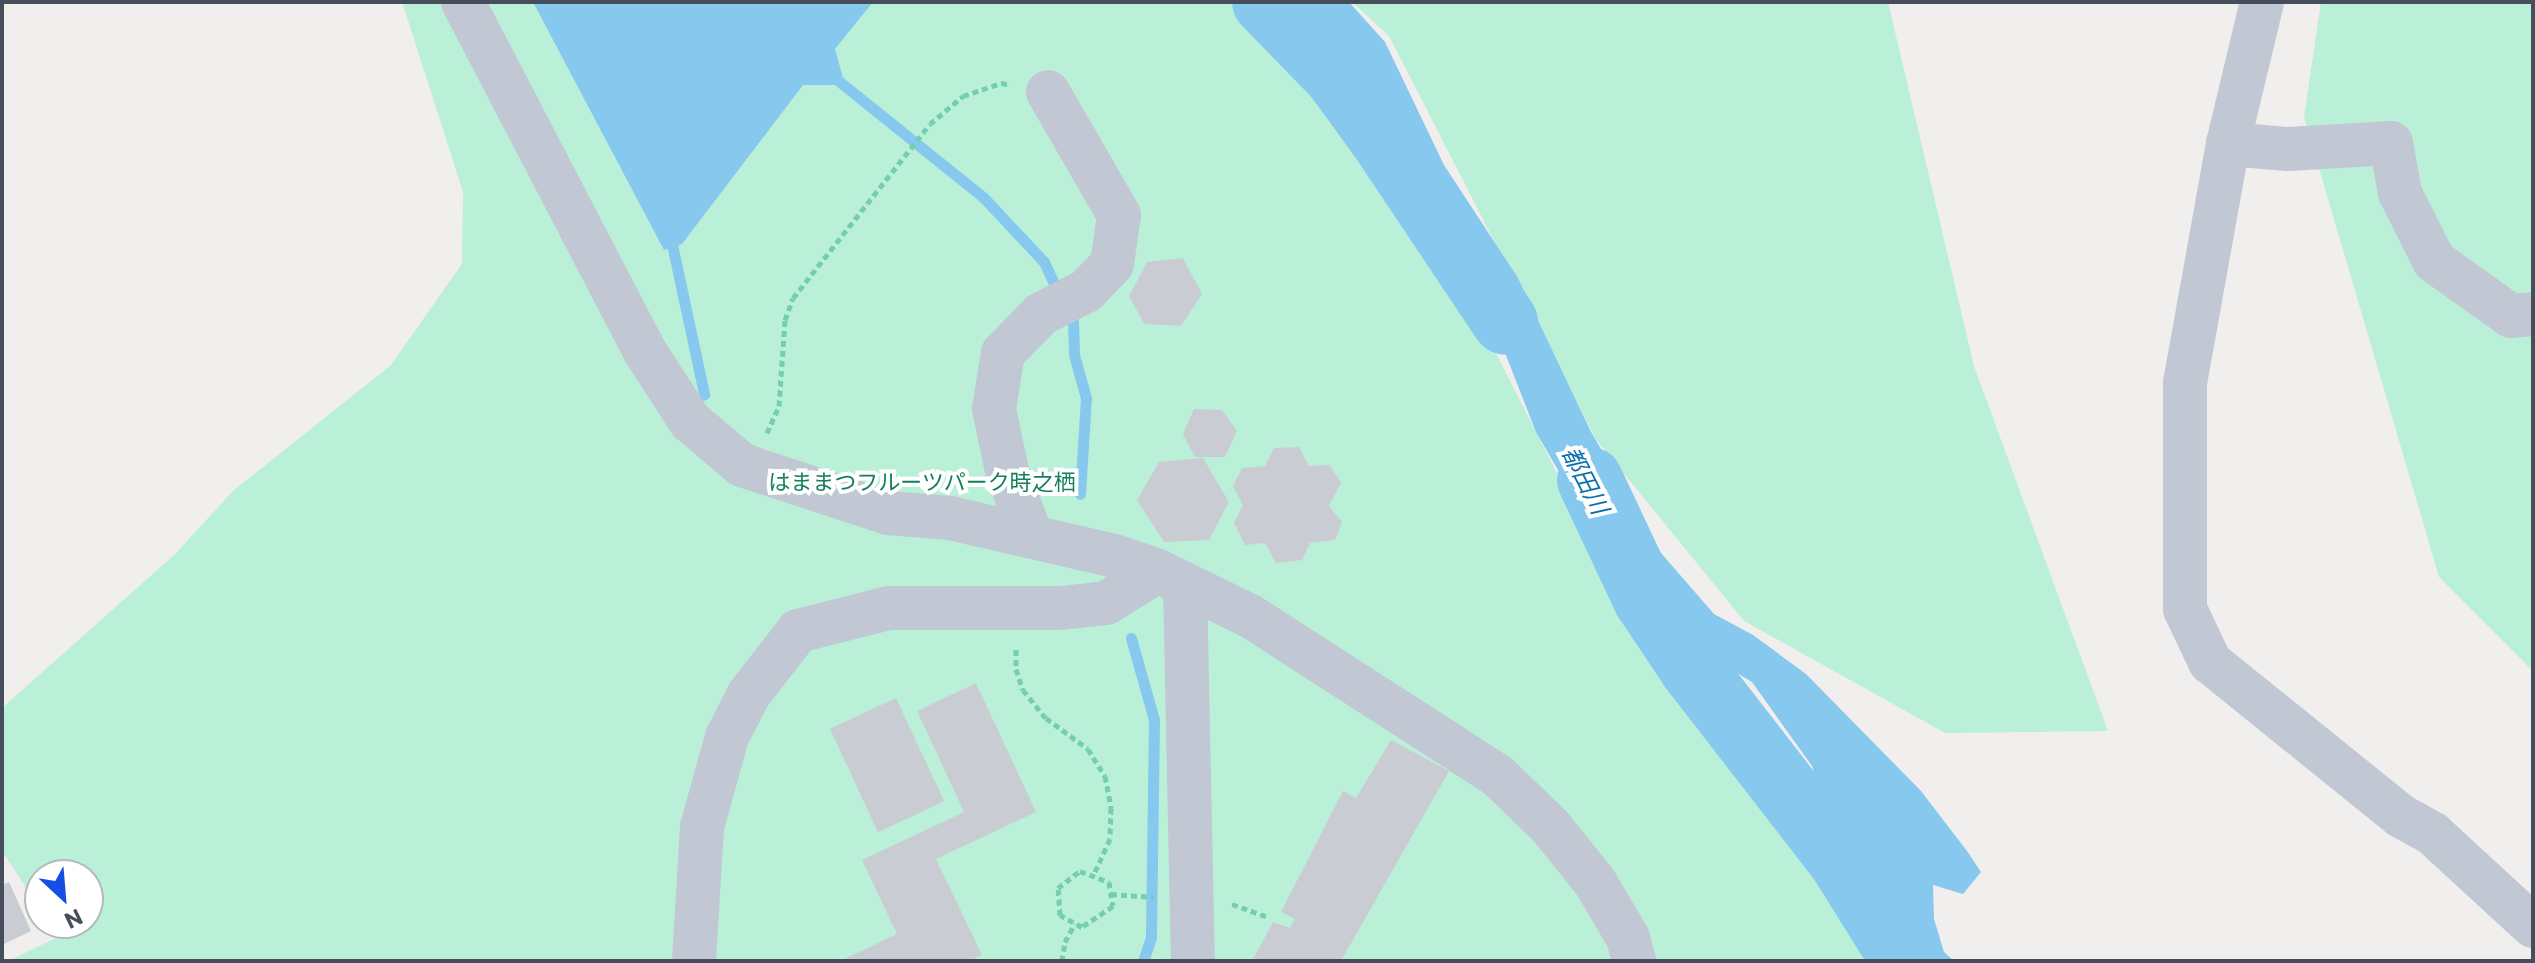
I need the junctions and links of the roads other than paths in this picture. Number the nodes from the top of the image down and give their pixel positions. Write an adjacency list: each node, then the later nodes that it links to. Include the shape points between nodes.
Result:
1 (463, 2): 6 (street, via 644,350 690,421 742,465 888,513 950,518)
2 (2262, 2): 4 (street)
3 (1048, 92): 6 (street, via 1119,215 1112,264 1086,291 1041,314 1003,353 994,409 1007,471)
4 (2228, 144): 5 (street, via 2288,149 2391,143 2400,193 2434,261 2511,316); 8 (street, via 2185,382 2185,609 2210,662 2401,816 2433,834)
5 (2533, 314)
6 (1031, 535): 7 (street, via 1115,556)
7 (1171, 578): 9 (street, via 1106,603 889,608 798,631 755,684 727,737 702,827); 10 (street); 11 (street, via 1250,616 1498,776 1550,826 1595,882 1628,938)
8 (2533, 926)
9 (694, 961)
10 (1193, 961)
11 (1634, 961)

